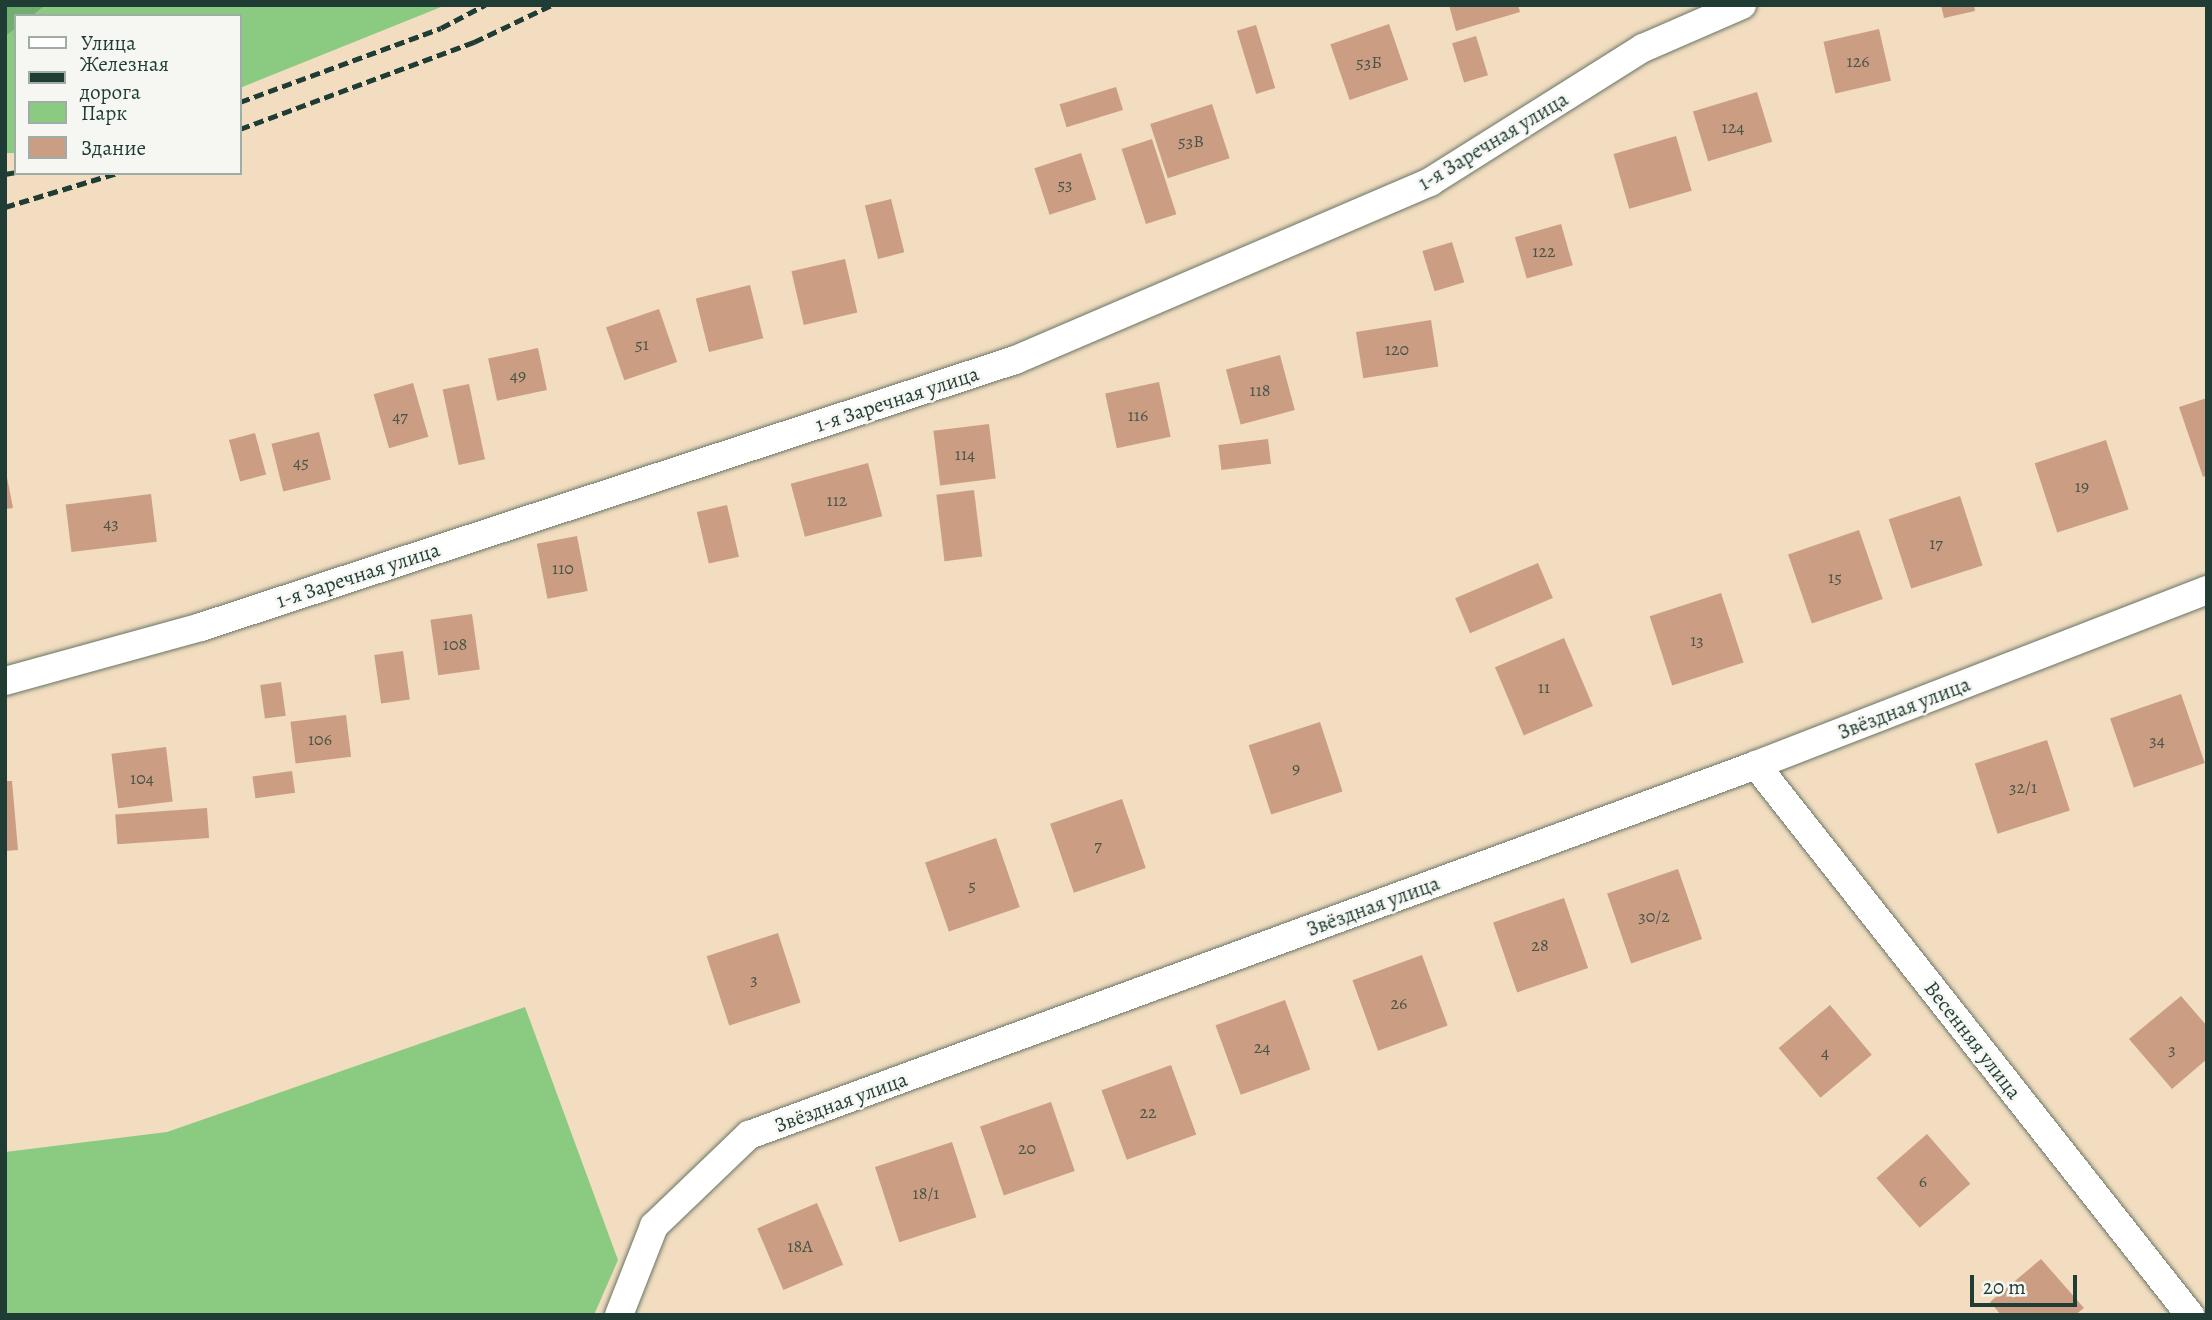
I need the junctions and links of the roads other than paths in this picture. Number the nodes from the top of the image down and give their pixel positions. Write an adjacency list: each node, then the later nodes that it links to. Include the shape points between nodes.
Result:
1 (1742, 5): 3 (street, 1-я Заречная улица, via 1643,48 1430,182 1015,360 201,627)
2 (2207, 590): 4 (street, Звёздная улица)
3 (5, 681)
4 (1756, 765): 5 (street, Звёздная улица, via 749,1136 654,1226); 6 (street, Весенняя улица)
5 (619, 1315)
6 (2190, 1315)

